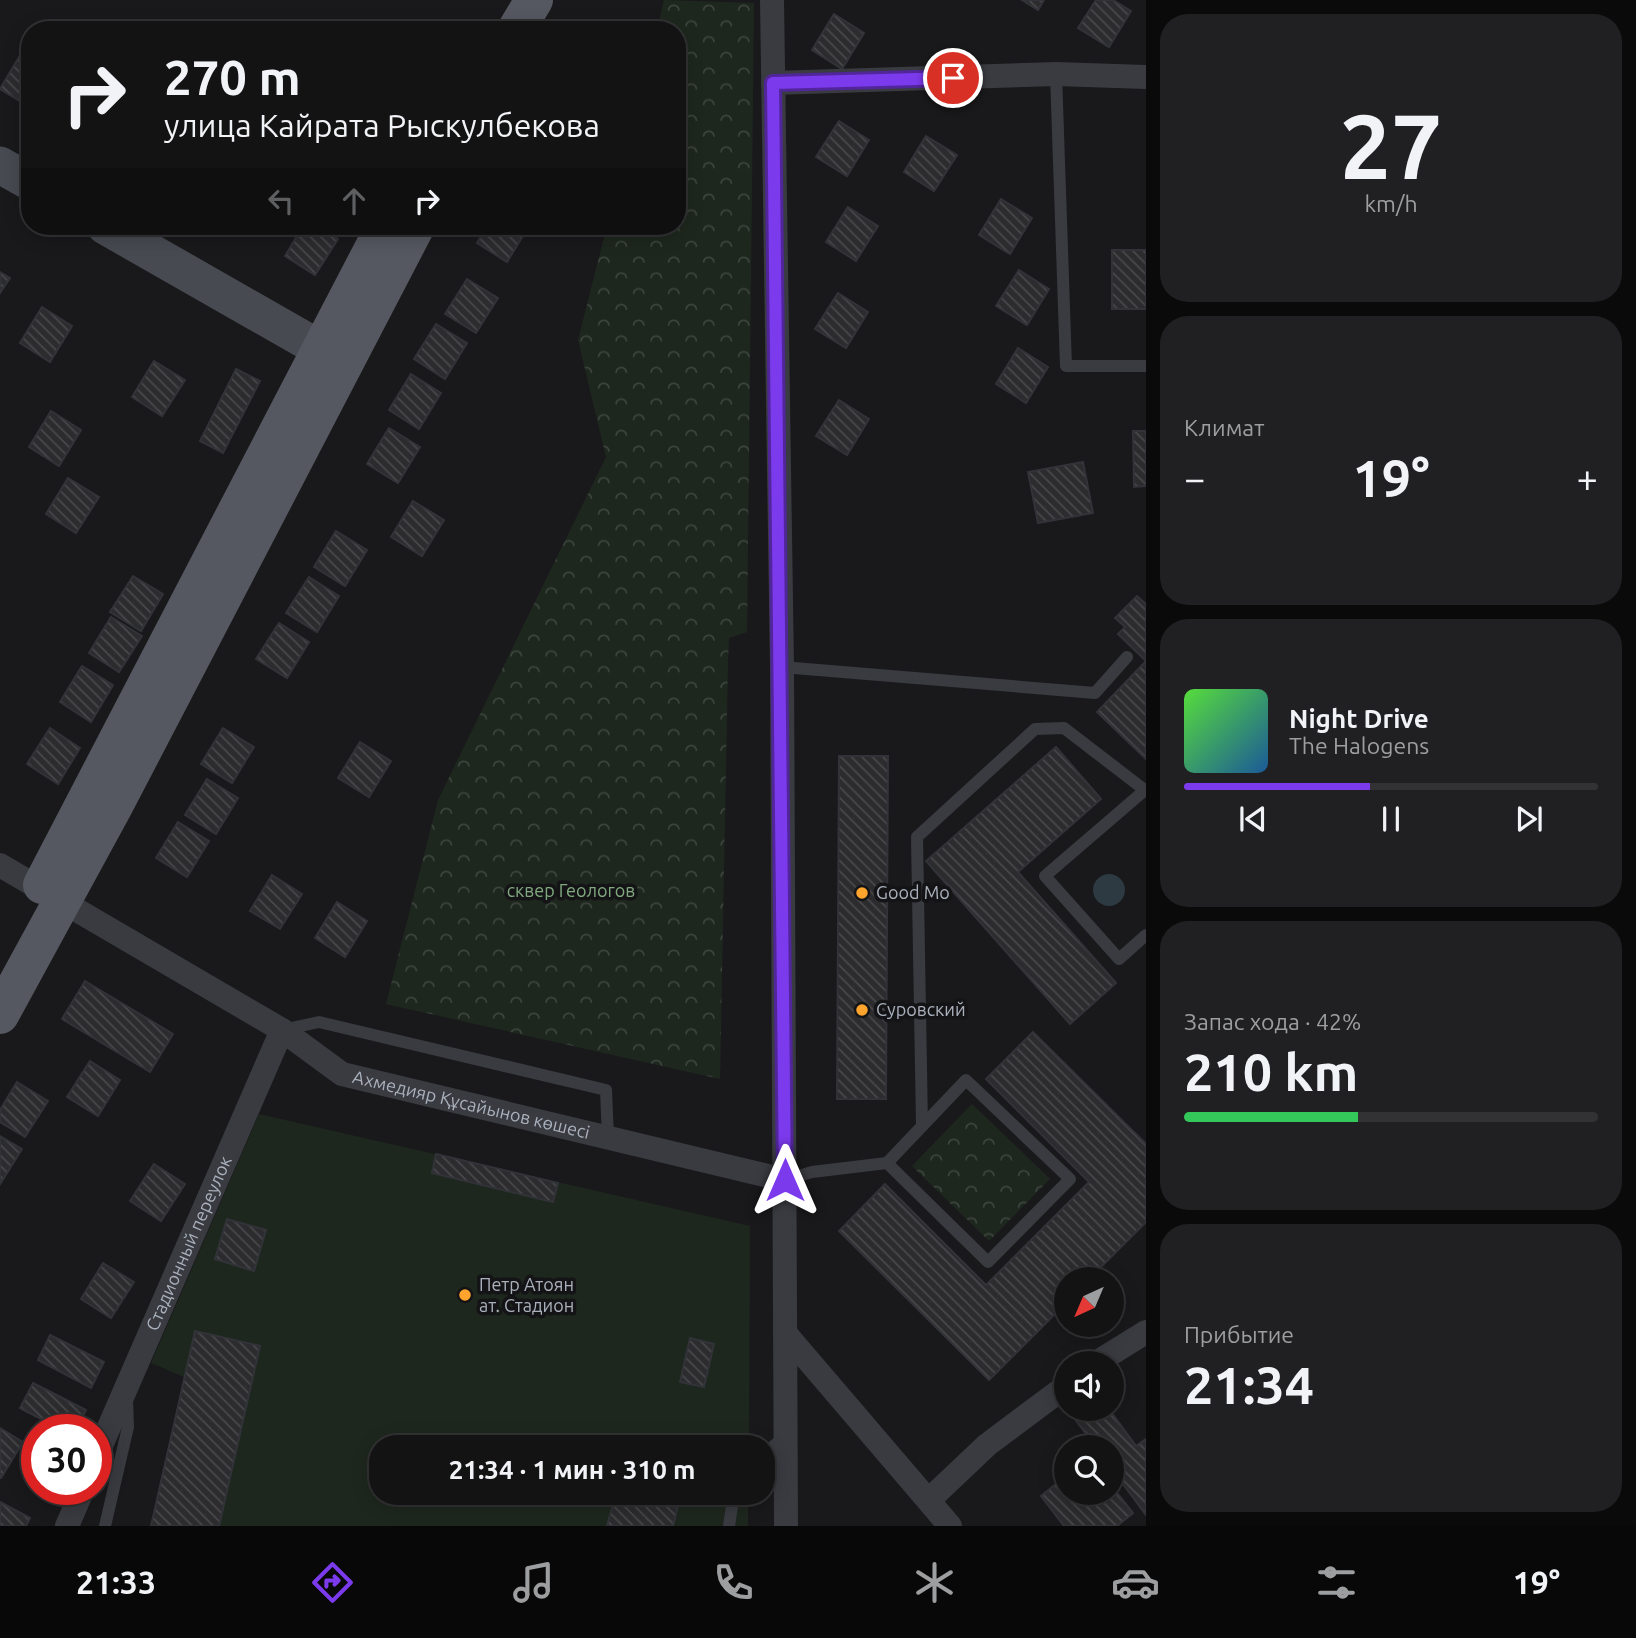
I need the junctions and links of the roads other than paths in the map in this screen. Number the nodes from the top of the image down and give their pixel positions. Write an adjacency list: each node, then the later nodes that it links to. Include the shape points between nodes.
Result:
1 (505, 0): 4 (main road)
2 (534, 0): 5 (main road)
3 (772, 0): 8 (street)
4 (492, 21)
5 (521, 21)
6 (1056, 75): 7 (street); 8 (street); 15 (lane, via 1066,366)
7 (1146, 77)
8 (773, 83): 17 (street)
9 (0, 165): 10 (street)
10 (21, 177)
11 (121, 235): 14 (street)
12 (381, 235): 14 (main road)
13 (410, 235): 14 (main road)
14 (333, 356): 20 (main road)
15 (1146, 366)
16 (1127, 657): 17 (lane, via 1095,693)
17 (782, 667): 28 (street)
18 (1145, 790): 21 (lane, via 1045,876 1119,959); 25 (lane, via 1065,728 1035,729 917,837)
19 (0, 865): 20 (street, Ахмедияр Құсайынов көшесі)
20 (50, 896): 22 (main road); 23 (main road); 24 (street, Ахмедияр Құсайынов көшесі)
21 (1146, 935)
22 (0, 959)
23 (0, 1015)
24 (282, 1030): 26 (street, Ахмедияр Құсайынов көшесі, via 342,1074); 26 (lane, via 319,1022 606,1090); 32 (street, Стадионный переулок)
25 (922, 1126): 27 (lane); 27 (lane, via 966,1080 1070,1179 988,1262)
26 (608, 1138): 28 (street, Ахмедияр Құсайынов көшесі)
27 (887, 1163): 28 (lane)
28 (785, 1180): 30 (street)
29 (1146, 1332): 31 (street)
30 (785, 1333): 35 (street); 37 (street)
31 (1115, 1351)
32 (126, 1386): 34 (street, Стадионный переулок); 41 (lane, via 128,1427)
33 (1054, 1395): 37 (street, via 987,1445)
34 (112, 1419)
35 (786, 1437): 36 (lane); 43 (street)
36 (775, 1445)
37 (929, 1500): 44 (street)
38 (76, 1505): 40 (street)
39 (732, 1505): 42 (lane)
40 (67, 1526)
41 (105, 1526)
42 (729, 1526)
43 (786, 1526)
44 (950, 1526)

